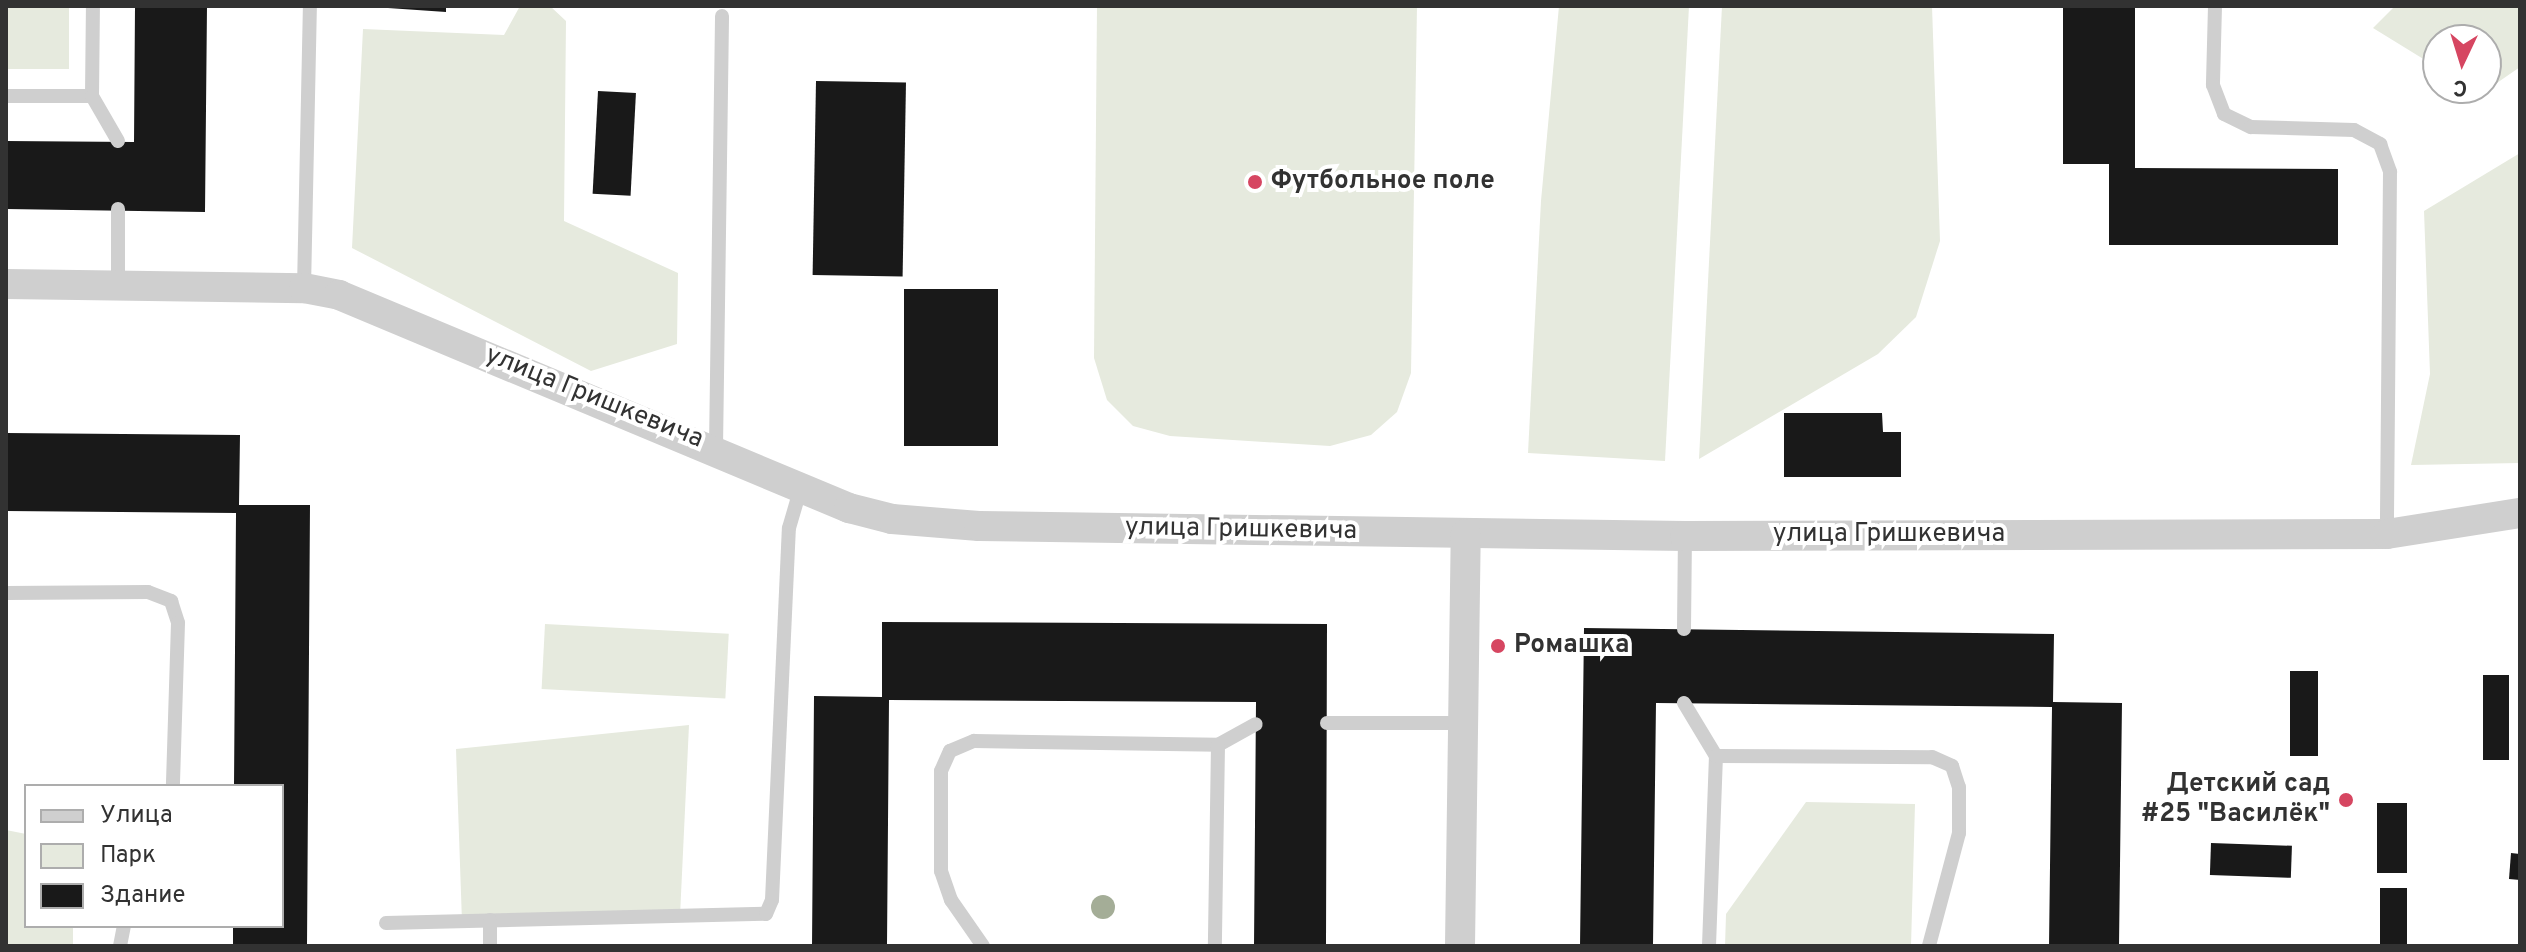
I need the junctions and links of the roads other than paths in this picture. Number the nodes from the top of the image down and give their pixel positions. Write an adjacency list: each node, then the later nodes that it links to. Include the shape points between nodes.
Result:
1 (93, 6): 6 (lane)
2 (310, 6): 11 (lane)
3 (2215, 6): 16 (lane, via 2213,85 2224,114 2251,127 2354,130 2380,144 2390,172)
4 (722, 16): 12 (lane)
5 (6, 96): 6 (lane)
6 (92, 96): 7 (lane)
7 (118, 141)
8 (118, 209): 10 (lane)
9 (6, 284): 10 (street, улица Гришкевича)
10 (118, 284): 11 (street, улица Гришкевича)
11 (304, 288): 12 (street, улица Гришкевича, via 381,310)
12 (716, 448): 13 (street, улица Гришкевича)
13 (801, 487): 15 (street, улица Гришкевича, via 892,519 979,526); 27 (lane, via 789,528 772,900 766,914)
14 (2520, 513): 16 (street, улица Гришкевича)
15 (1466, 534): 17 (street, улица Гришкевича); 22 (street)
16 (2387, 534): 17 (street, улица Гришкевича)
17 (1685, 536): 19 (lane)
18 (6, 593): 26 (lane, via 148,592 171,601 178,623)
19 (1684, 629)
20 (1684, 703): 25 (lane)
21 (1327, 723): 22 (lane)
22 (1462, 723): 32 (street)
23 (1256, 724): 24 (lane)
24 (1218, 745): 30 (lane, via 974,741 950,751 941,771 941,871 951,900); 31 (lane)
25 (1716, 756): 33 (lane); 34 (lane, via 1932,757 1952,766 1959,787 1959,833)
26 (173, 784)
27 (490, 920): 28 (lane); 29 (lane)
28 (386, 923)
29 (490, 946)
30 (983, 946)
31 (1215, 946)
32 (1460, 946)
33 (1709, 946)
34 (1929, 946)

